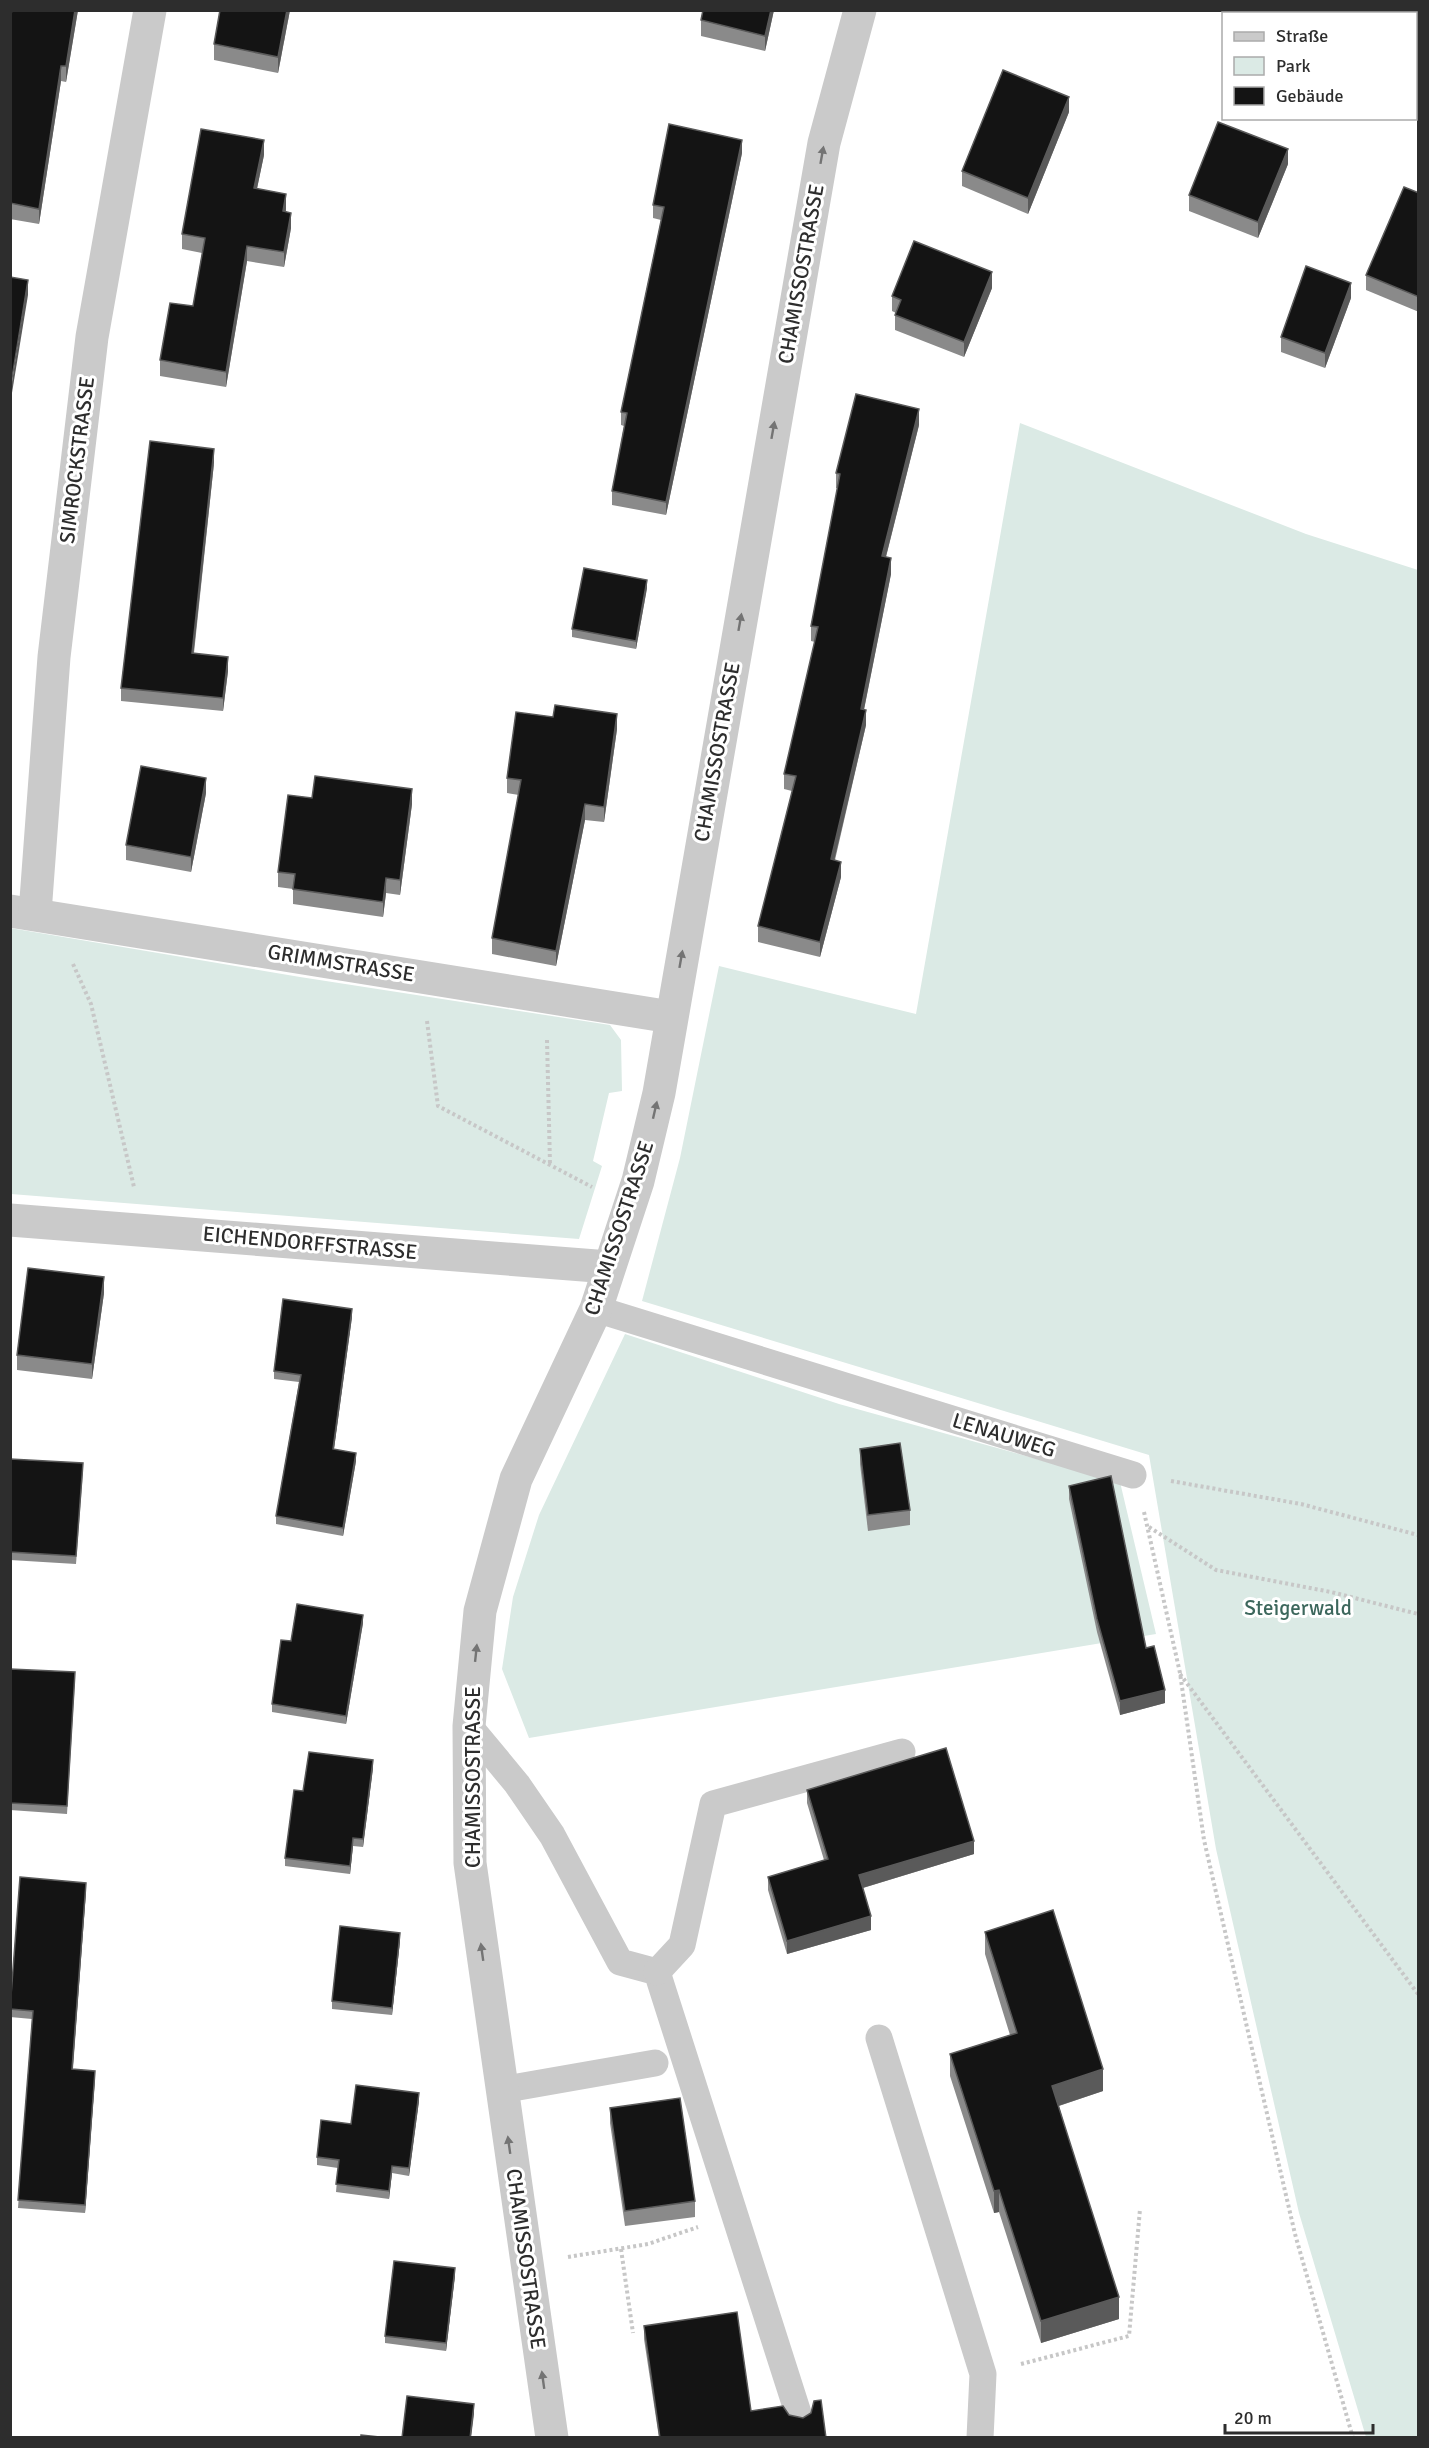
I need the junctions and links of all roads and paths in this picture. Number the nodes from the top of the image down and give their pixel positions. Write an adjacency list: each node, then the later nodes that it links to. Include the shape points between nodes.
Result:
1 (150, 10): 3 (street, SIMROCKSTRASSE, via 92,337)
2 (860, 10): 6 (street, CHAMISSOSTRASSE, one-way to 2, via 824,143)
3 (23, 912): 4 (street, GRIMMSTRASSE); 10 (path, via 71,959 91,1004)
4 (421, 976): 5 (street, GRIMMSTRASSE); 7 (path, via 438,1106)
5 (546, 997): 6 (street, GRIMMSTRASSE); 7 (path)
6 (670, 1017): 8 (street, CHAMISSOSTRASSE, one-way to 6, via 659,1093)
7 (550, 1165): 8 (path)
8 (630, 1207): 11 (street, CHAMISSOSTRASSE)
9 (10, 1220): 10 (street, EICHENDORFFSTRASSE)
10 (144, 1229): 11 (street, EICHENDORFFSTRASSE)
11 (609, 1267): 12 (street, CHAMISSOSTRASSE)
12 (596, 1309): 13 (lane, LENAUWEG); 18 (street, CHAMISSOSTRASSE, one-way to 12, via 480,1611 516,1479)
13 (1133, 1475): 14 (path); 15 (path, via 1301,1504)
14 (1148, 1527): 16 (path, via 1216,1570); 17 (path)
15 (1419, 1535)
16 (1419, 1614)
17 (1180, 1673): 21 (path); 34 (path, via 1204,1840 1295,2234)
18 (469, 1726): 20 (lane, via 517,1784 552,1835 620,1962); 24 (street, CHAMISSOSTRASSE, one-way to 18, via 470,1863)
19 (902, 1752): 20 (lane, via 713,1804 682,1945)
20 (657, 1972): 26 (lane)
21 (1419, 1994)
22 (879, 2038): 30 (lane)
23 (655, 2063): 24 (lane)
24 (501, 2090): 32 (street, CHAMISSOSTRASSE, one-way to 24)
25 (1140, 2209): 30 (path, via 1129,2336)
26 (733, 2216): 27 (path); 31 (lane)
27 (621, 2249): 28 (path); 29 (path)
28 (584, 2255)
29 (633, 2333)
30 (983, 2374): 33 (lane)
31 (799, 2416)
32 (552, 2438)
33 (980, 2438)
34 (1353, 2438)

